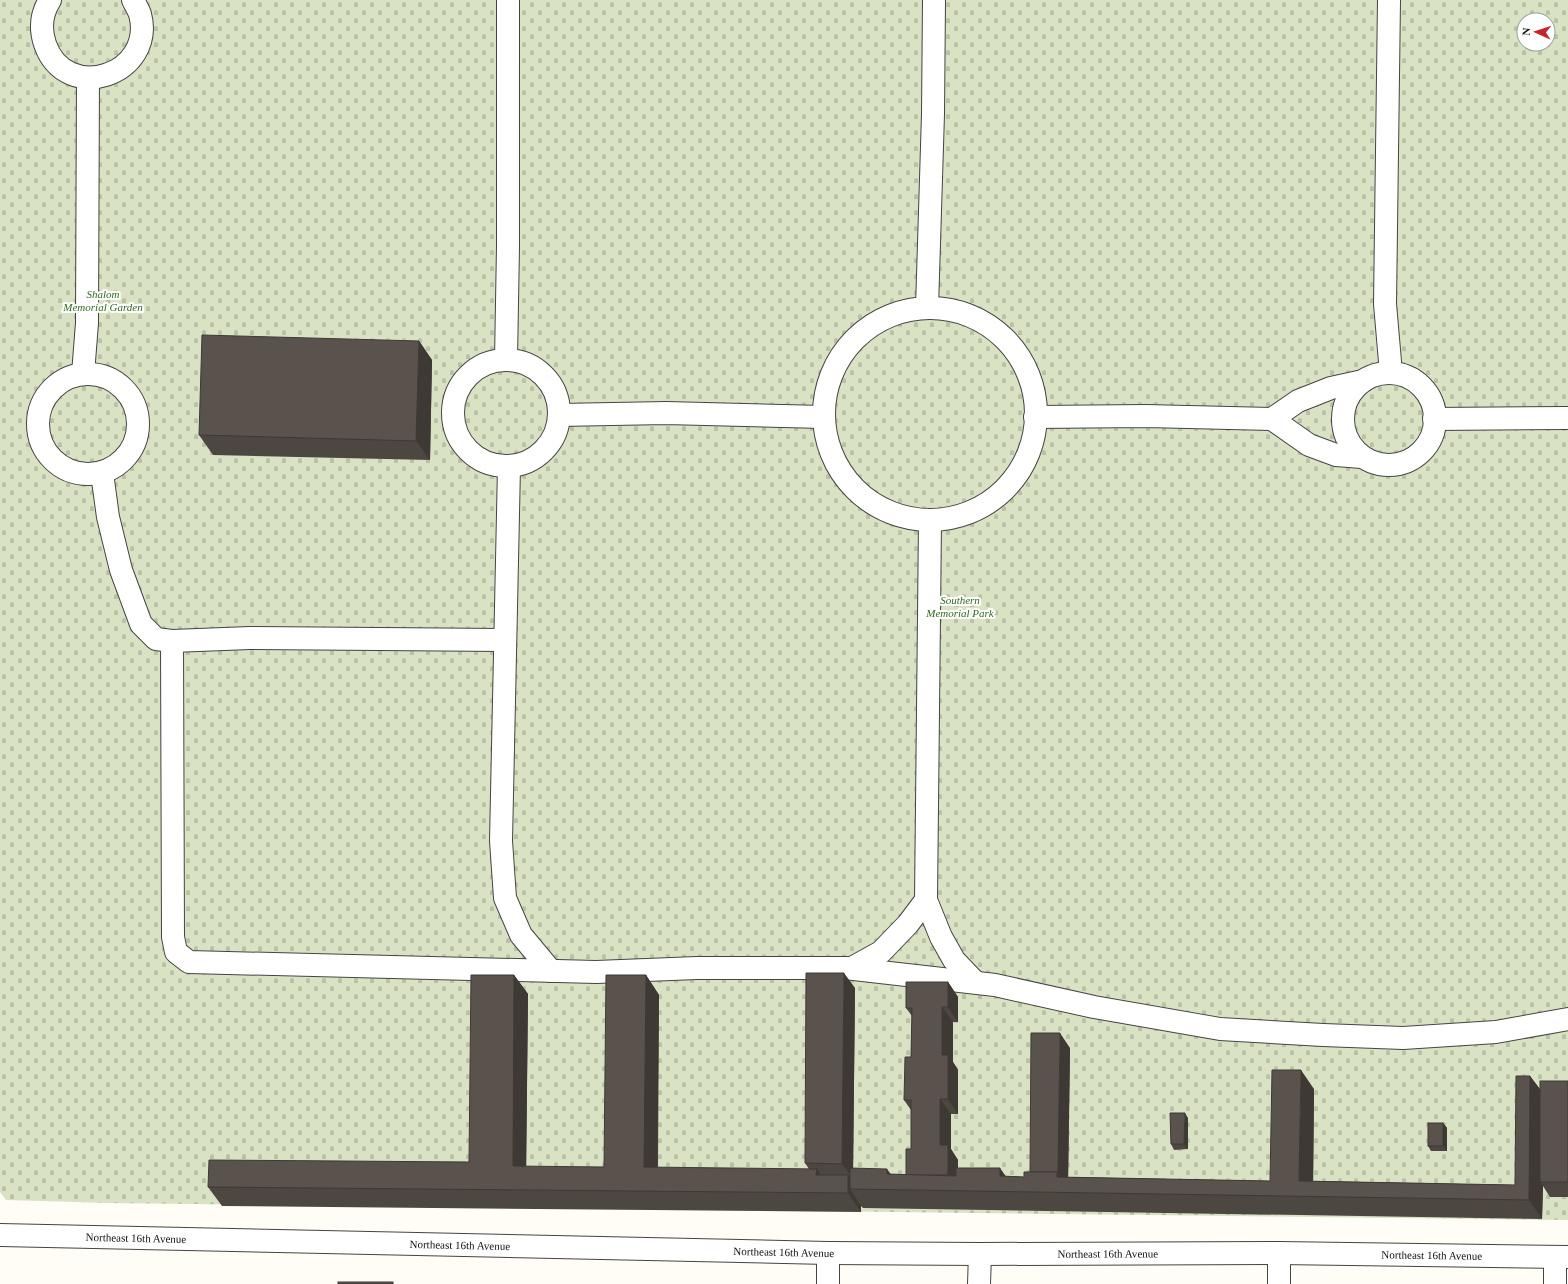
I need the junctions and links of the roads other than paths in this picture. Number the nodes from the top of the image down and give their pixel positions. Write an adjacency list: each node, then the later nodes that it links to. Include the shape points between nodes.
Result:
1 (50, 0): 6 (street, via 42,17 42,35 47,51 58,65 72,74)
2 (133, 0): 6 (street, via 140,14 141,30 138,46 130,60 118,70 104,76)
3 (508, 0): 8 (street)
4 (934, 0): 7 (street)
5 (1389, 0): 9 (street, via 1385,304)
6 (88, 78): 10 (street, via 87,323)
7 (927, 308): 13 (street, via 940,307 973,316 1002,335 1024,363 1035,396); 14 (street, via 908,309 878,321 852,341 834,367 824,398)
8 (506, 360): 12 (street, via 514,359 532,365 545,376 555,390 560,407); 19 (street, via 496,360 480,366 466,378 456,393 452,410 455,428 467,449 491,465)
9 (1392, 373): 11 (street, via 1376,375); 17 (street, via 1407,376 1420,385 1430,397 1435,412)
10 (83, 374): 20 (street, via 100,375 115,382 128,393 136,407 139,423 137,440 129,455 117,466); 20 (street, via 67,378 54,388 44,401 39,418 39,434 45,450 55,463 69,471 86,475)
11 (1363, 381): 16 (street, via 1331,388 1298,401); 18 (street, via 1352,391 1345,404 1343,419 1345,434 1352,447)
12 (559, 415): 14 (street, via 666,413); 19 (street, via 559,425 552,441 541,454 526,463)
13 (1035, 416): 16 (street); 21 (street, via 1035,431 1024,464 1004,492 975,511 942,521)
14 (824, 417): 21 (street, via 824,430 834,461 852,488 877,508 907,519)
15 (1568, 418): 17 (street)
16 (1272, 419): 18 (street, via 1309,445 1336,455)
17 (1434, 419): 18 (street, via 1429,442 1419,454 1406,462 1390,466 1376,464)
18 (1362, 457)
19 (509, 467): 22 (street)
20 (102, 473): 23 (street, via 108,517 121,570 141,624 156,638)
21 (930, 521): 24 (street)
22 (504, 640): 23 (street, via 250,638); 26 (street, via 501,841 506,898 521,935)
23 (172, 641): 26 (street, via 173,937 176,952 189,962 208,964)
24 (926, 900): 25 (street, via 908,924 881,952); 27 (street, via 941,937 954,960)
25 (852, 968): 26 (street); 27 (street)
26 (551, 971)
27 (975, 982): 28 (street, via 1094,1007 1220,1029 1403,1038 1496,1032)
28 (1568, 1019)
29 (0, 1235): 30 (street, Northeast 16th Avenue)
30 (828, 1253): 32 (street, Northeast 16th Avenue); 34 (street)
31 (1279, 1253): 32 (street, Northeast 16th Avenue); 33 (street, Northeast 16th Avenue); 36 (street)
32 (980, 1254): 35 (street)
33 (1562, 1257): 37 (street)
34 (828, 1284)
35 (979, 1284)
36 (1279, 1284)
37 (1555, 1284)

